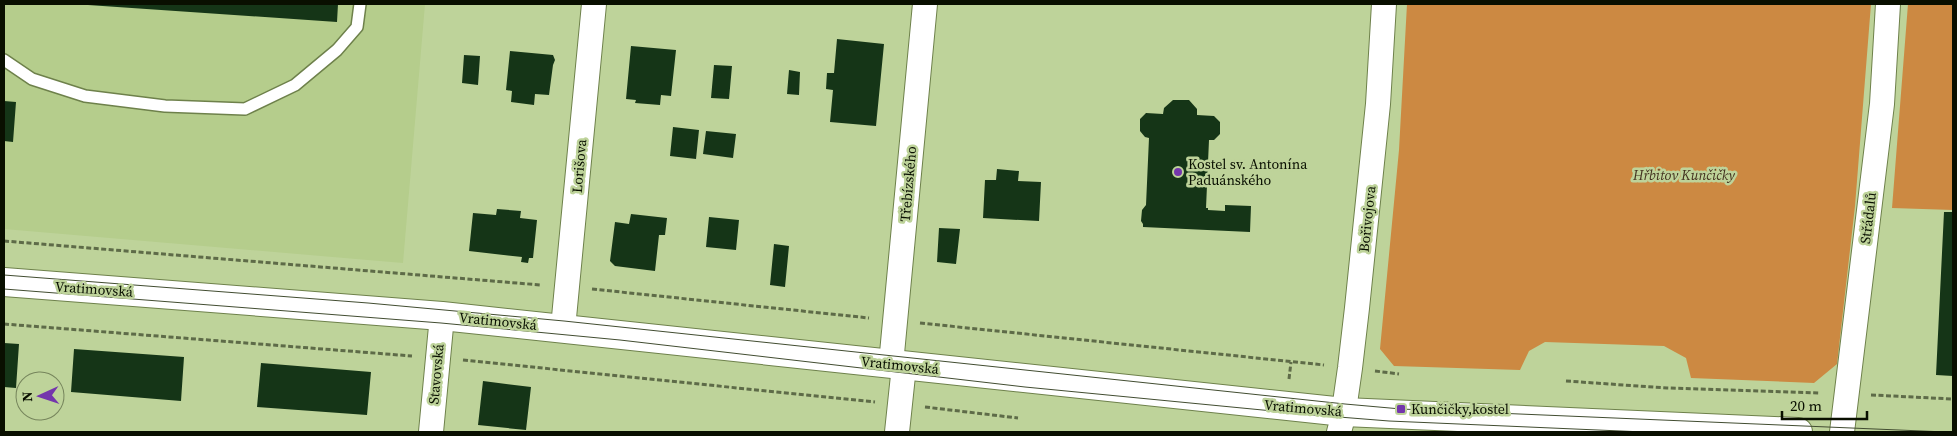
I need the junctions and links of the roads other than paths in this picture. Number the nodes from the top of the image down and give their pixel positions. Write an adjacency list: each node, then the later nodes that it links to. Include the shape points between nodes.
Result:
1 (360, 4): 6 (lane, via 357,27 337,50 295,85 244,109 165,106 85,96 32,79)
2 (594, 4): 9 (street, Lorišova)
3 (925, 4): 10 (street, Třebízského, via 895,321)
4 (1384, 4): 11 (street, Bořivojova, via 1378,104 1350,368)
5 (1888, 4): 15 (street, Střádalů, via 1882,104)
6 (4, 60)
7 (4, 282): 8 (street, Vratimovská)
8 (442, 316): 9 (street, Vratimovská); 12 (street, Stavovská)
9 (564, 328): 10 (street, Vratimovská)
10 (898, 365): 11 (street, Vratimovská); 13 (street, Třebízského, via 900,404)
11 (1341, 422): 14 (street, Vratimovská)
12 (431, 432)
13 (897, 432)
14 (1798, 432)
15 (1842, 432)

